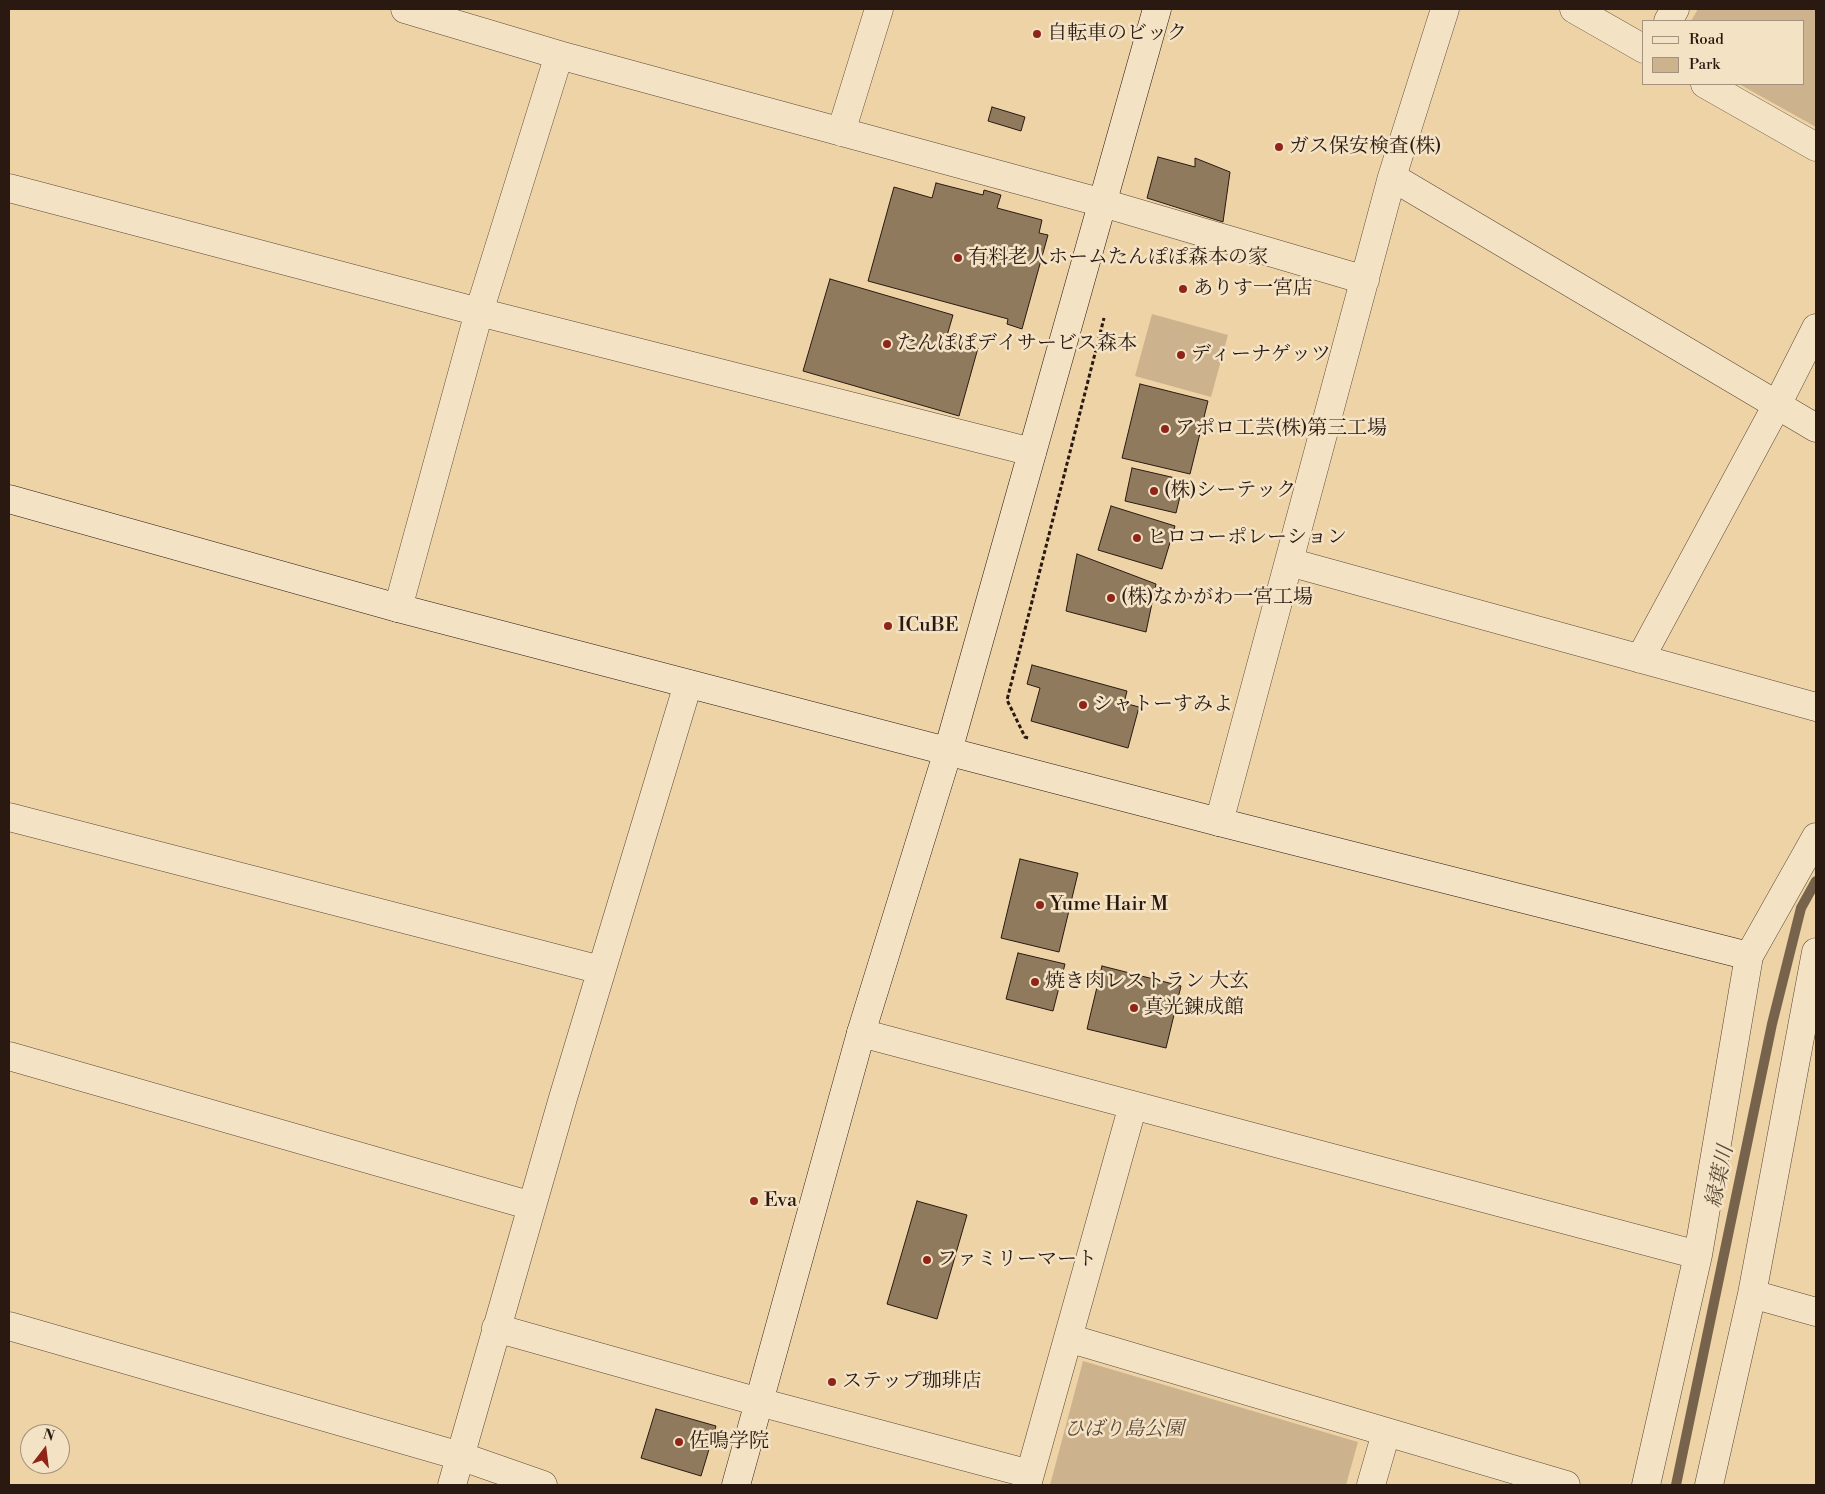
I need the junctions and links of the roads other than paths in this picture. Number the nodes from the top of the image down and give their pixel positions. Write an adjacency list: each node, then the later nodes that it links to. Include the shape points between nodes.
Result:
1 (405, 9): 7 (street)
2 (879, 9): 12 (street)
3 (1157, 9): 16 (street)
4 (1445, 9): 14 (street)
5 (1574, 9): 9 (street)
6 (1676, 9): 8 (street)
7 (447, 14): 10 (street)
8 (1669, 20)
9 (1642, 48)
10 (559, 55): 12 (street); 18 (street)
11 (1707, 85): 13 (street)
12 (841, 132): 16 (street)
13 (1816, 148)
14 (1392, 177): 17 (street); 20 (street)
15 (9, 188): 18 (street)
16 (1102, 203): 17 (street); 22 (street)
17 (1365, 280): 24 (street)
18 (479, 312): 22 (street); 25 (street)
19 (1816, 328): 20 (street)
20 (1777, 405): 21 (street); 26 (street)
21 (1816, 428)
22 (1032, 452): 29 (street)
23 (9, 499): 25 (street)
24 (1289, 562): 26 (street); 31 (street)
25 (398, 608): 27 (street)
26 (1640, 659): 28 (street)
27 (688, 684): 29 (street); 35 (street)
28 (1816, 706)
29 (948, 750): 31 (street); 36 (street)
30 (9, 817): 35 (street)
31 (1219, 822): 34 (street)
32 (1816, 837): 34 (street)
33 (1816, 952): 41 (street)
34 (1749, 956): 40 (street)
35 (602, 970): 39 (street)
36 (861, 1032): 38 (street); 46 (street)
37 (9, 1056): 39 (street)
38 (1133, 1105): 40 (street); 45 (street)
39 (532, 1206): 44 (street)
40 (1698, 1255): 55 (street)
41 (1752, 1294): 42 (street); 56 (street)
42 (1816, 1312)
43 (9, 1326): 48 (street)
44 (496, 1328): 46 (street); 48 (street)
45 (1068, 1338): 47 (street); 49 (street)
46 (759, 1402): 49 (street); 52 (street)
47 (1386, 1432): 53 (street); 54 (street)
48 (460, 1456): 50 (street); 51 (street)
49 (1029, 1480)
50 (452, 1485)
51 (543, 1485)
52 (736, 1485)
53 (1371, 1485)
54 (1566, 1485)
55 (1646, 1485)
56 (1709, 1485)

